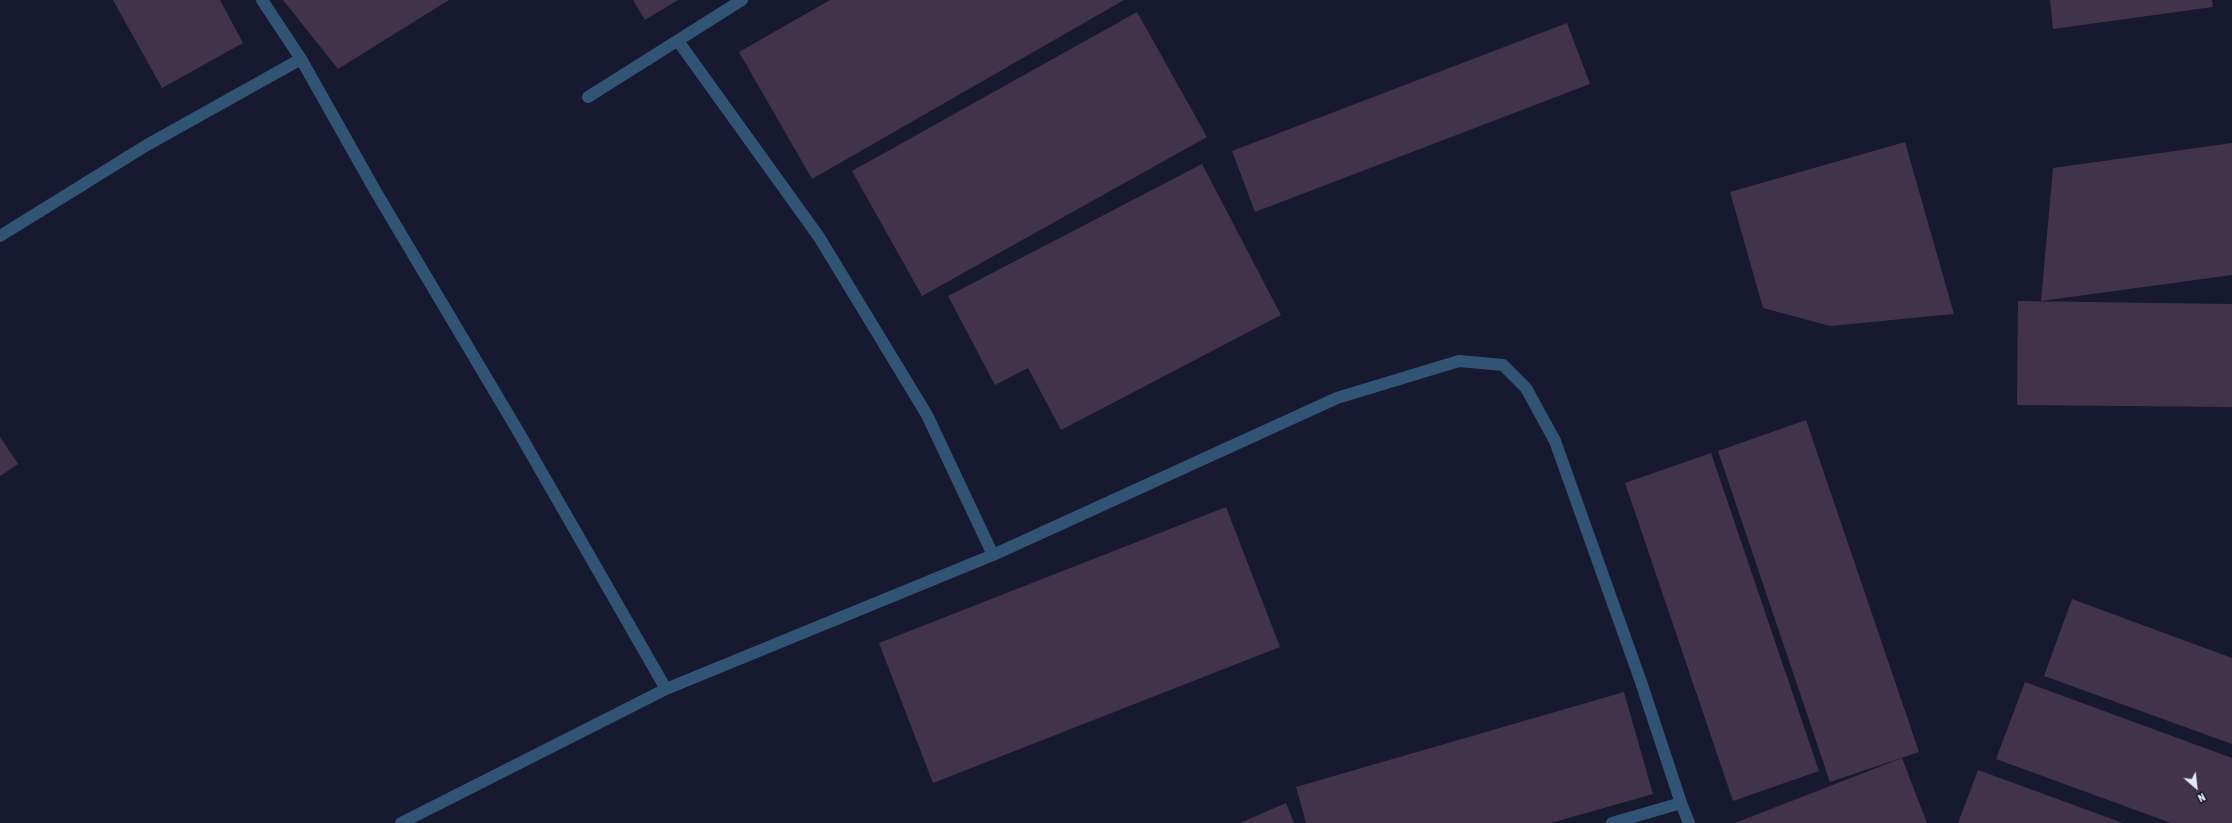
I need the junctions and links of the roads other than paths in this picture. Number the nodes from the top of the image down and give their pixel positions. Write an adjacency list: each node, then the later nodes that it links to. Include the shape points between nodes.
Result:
1 (262, 0): 4 (lane)
2 (742, 0): 3 (lane)
3 (678, 41): 5 (lane); 7 (lane, via 819,237 927,415)
4 (301, 59): 6 (lane, via 147,145); 8 (lane)
5 (588, 97)
6 (0, 236)
7 (993, 555): 8 (lane); 9 (lane, via 1337,398 1459,362 1503,365 1526,388 1555,441)
8 (666, 688): 10 (lane)
9 (1681, 802): 11 (lane); 12 (lane)
10 (401, 823)
11 (1612, 823)
12 (1689, 823)

